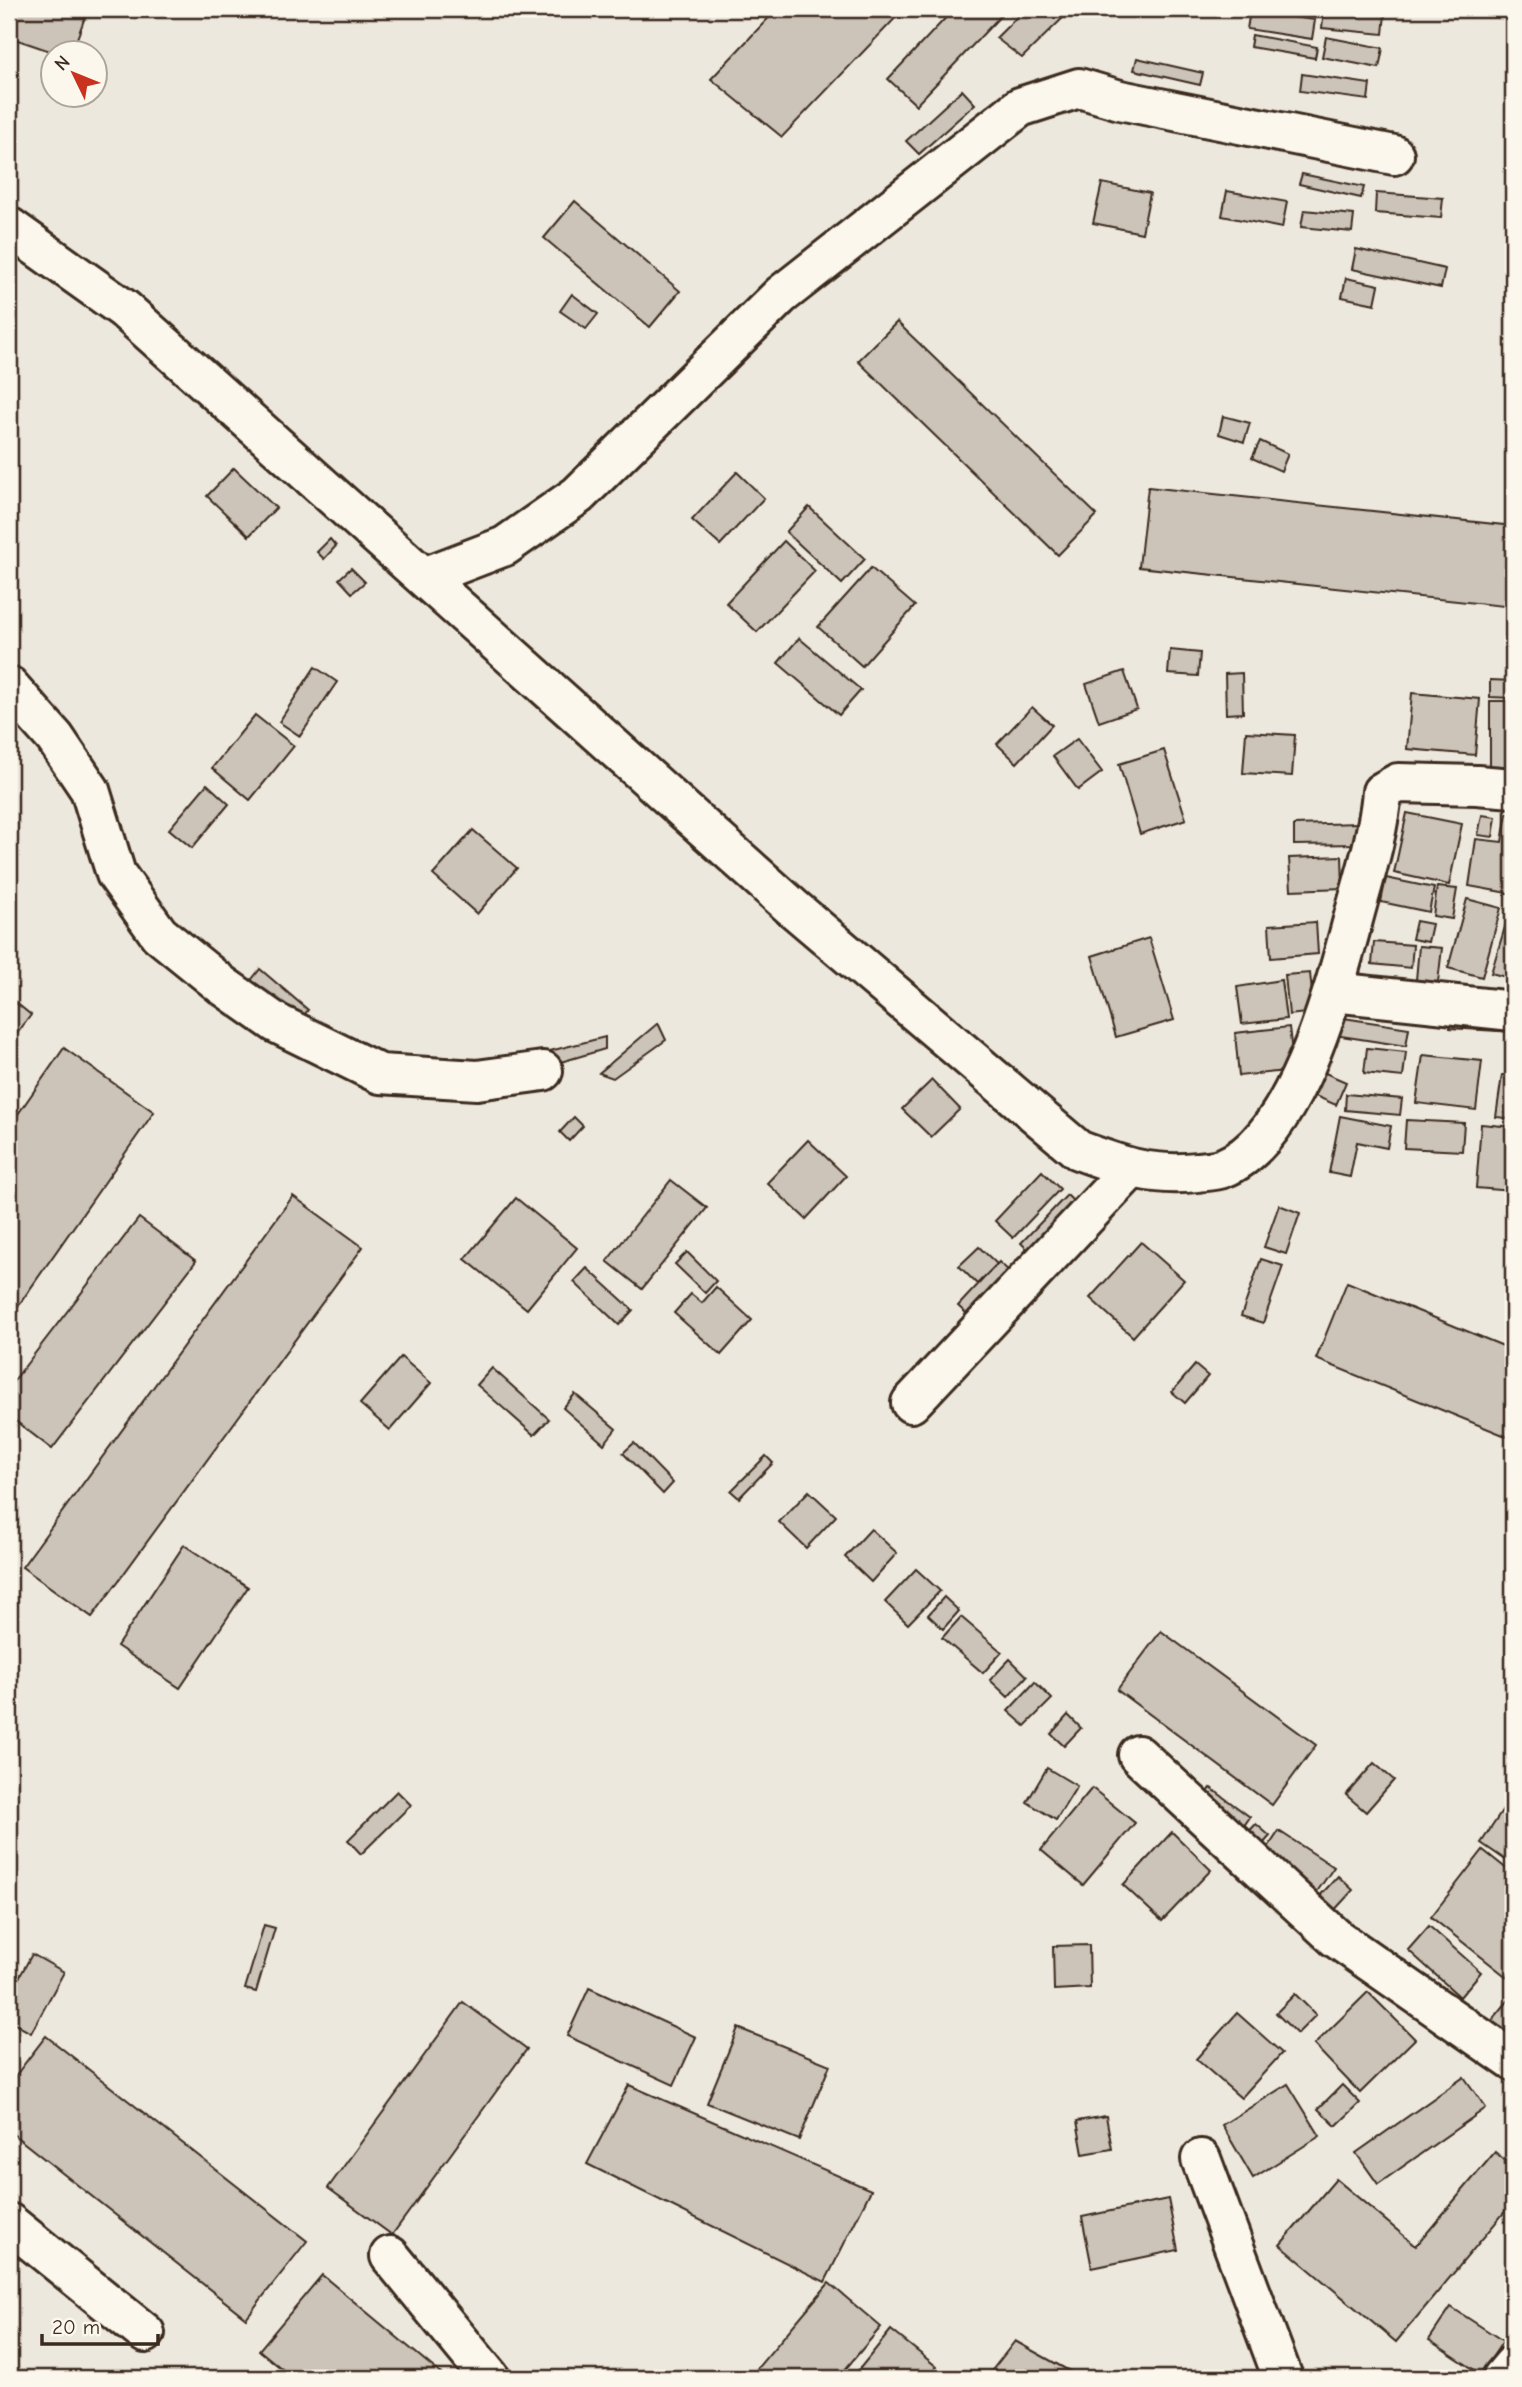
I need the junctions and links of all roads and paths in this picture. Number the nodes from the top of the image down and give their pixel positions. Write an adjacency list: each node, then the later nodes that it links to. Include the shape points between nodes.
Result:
1 (1394, 155): 3 (street, via 1079,88 1020,107 781,296 578,495 505,546)
2 (9, 227): 3 (street, via 124,309)
3 (424, 577): 9 (street, via 792,906 1078,1150)
4 (9, 686): 8 (street, via 55,738 90,790 116,874 159,934 222,985 276,1023 380,1074 477,1080)
5 (1513, 788): 6 (street, via 1398,783 1382,792 1379,823)
6 (1333, 992): 7 (street); 9 (street, via 1288,1100 1265,1135 1243,1157 1221,1169 1181,1173)
7 (1513, 1011)
8 (543, 1072)
9 (1131, 1169): 10 (street)
10 (911, 1403)
11 (1138, 1755): 12 (street, via 1336,1938)
12 (1513, 2062)
13 (1201, 2159): 19 (street)
14 (9, 2223): 16 (street)
15 (390, 2256): 18 (street)
16 (145, 2333)
17 (1513, 2365): 20 (street)
18 (490, 2378)
19 (1283, 2378)
20 (1502, 2378)

